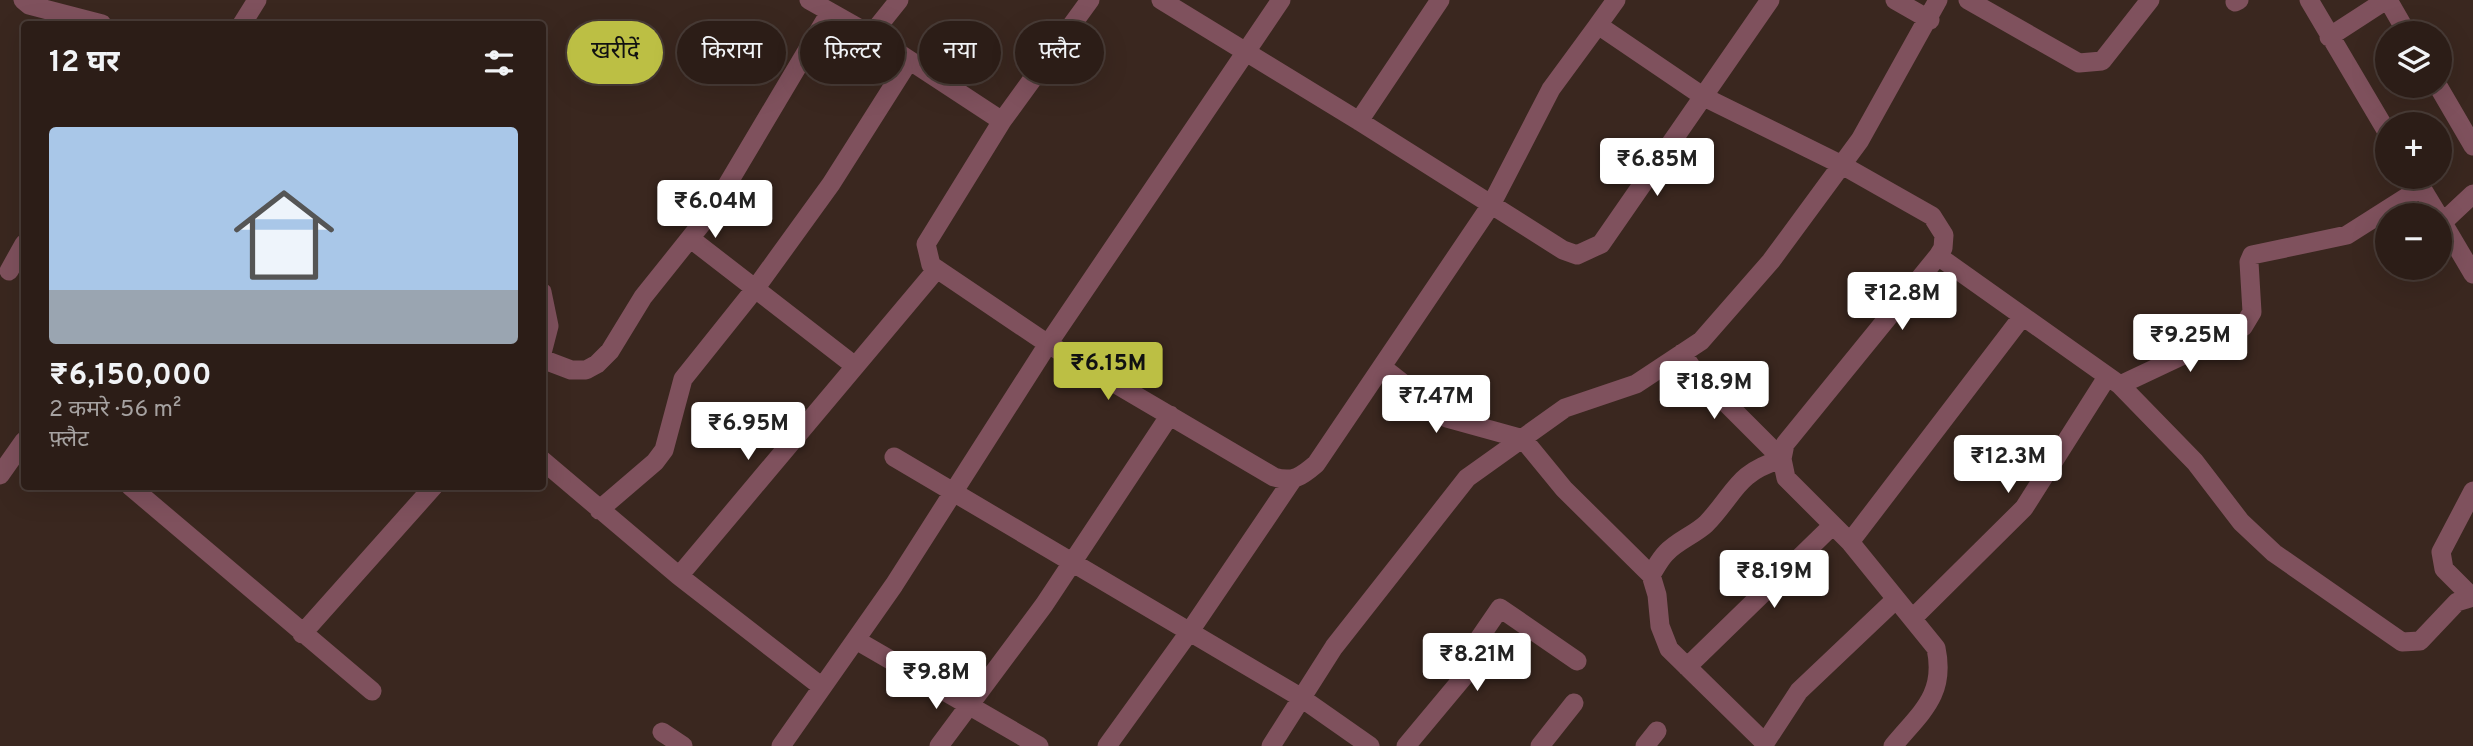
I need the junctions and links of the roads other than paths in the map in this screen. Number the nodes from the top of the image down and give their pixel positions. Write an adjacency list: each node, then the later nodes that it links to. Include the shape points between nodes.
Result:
1 (23, 0): 19 (street)
2 (257, 0): 20 (street)
3 (809, 0): 17 (street)
4 (899, 0): 22 (street)
5 (1090, 0): 32 (street)
6 (1161, 0): 26 (street)
7 (1281, 0): 26 (street)
8 (1440, 0): 33 (street)
9 (1616, 0): 24 (street)
10 (1770, 0): 29 (street)
11 (1895, 0): 18 (street)
12 (1938, 0): 18 (street)
13 (1968, 0): 14 (street, via 2079,63 2093,64 2110,54)
14 (2150, 0)
15 (2309, 0): 25 (street)
16 (2387, 0): 23 (street); 25 (street)
17 (830, 12): 21 (street); 40 (street, via 741,165)
18 (1930, 20): 35 (street)
19 (90, 21)
20 (244, 21)
21 (846, 21)
22 (882, 21)
23 (2400, 21)
24 (1598, 25): 29 (street); 38 (street, via 1551,89)
25 (2329, 37): 31 (street)
26 (1245, 51): 33 (street); 51 (street)
27 (905, 58): 28 (street)
28 (909, 61): 32 (street); 47 (street, via 831,184)
29 (1704, 97): 35 (street); 38 (street, via 1601,244 1589,252 1577,255 1563,250)
30 (2445, 98): 34 (street)
31 (2375, 112)
32 (1002, 121): 44 (street, via 926,244 926,254)
33 (1359, 121): 38 (street)
34 (2473, 146)
35 (1842, 165): 43 (street, via 1932,216 1944,235); 52 (street, via 1771,261 1701,341)
36 (2409, 189): 56 (street, via 2347,235 2252,255 2252,312 2243,327)
37 (2473, 194): 39 (street)
38 (1491, 205): 55 (street)
39 (2452, 210)
40 (691, 239): 47 (street); 53 (street, via 643,297 597,365 571,370)
41 (2452, 239): 46 (street)
42 (21, 250): 45 (street)
43 (1938, 256): 49 (street); 61 (street, via 1785,444)
44 (937, 269): 51 (street); 54 (street)
45 (11, 270)
46 (2473, 274)
47 (755, 289): 54 (street); 69 (street, via 683,379 664,450)
48 (546, 302): 50 (street)
49 (2022, 317): 56 (street); 71 (street)
50 (546, 338)
51 (1048, 344): 57 (street); 68 (street)
52 (1682, 353): 58 (street, via 1636,384 1565,408); 61 (street, via 1695,372)
53 (546, 361)
54 (855, 366): 74 (street)
55 (1382, 367): 58 (street, via 1447,418); 64 (street, via 1316,464)
56 (2114, 381): 75 (street, via 2195,462 2241,522 2274,553 2402,642 2420,641 2457,602); 77 (street, via 2024,508)
57 (1170, 415): 64 (street, via 1274,477); 72 (street)
58 (1523, 439): 73 (street, via 1564,489); 85 (street, via 1467,478)
59 (21, 445): 63 (street)
60 (894, 457): 68 (street)
61 (1782, 459): 70 (street, via 1786,478); 73 (street, via 1761,465 1741,479 1706,523 1666,553)
62 (546, 464): 69 (street)
63 (0, 475)
64 (1293, 479): 78 (street)
65 (135, 490): 79 (street)
66 (430, 490): 79 (street)
67 (2473, 491): 75 (street, via 2441,552 2444,569)
68 (955, 493): 72 (street); 80 (street)
69 (599, 510): 74 (street)
70 (1833, 526): 71 (street); 82 (street)
71 (1850, 542): 76 (street)
72 (1072, 561): 78 (street); 87 (street)
73 (1651, 575): 82 (street, via 1663,639)
74 (679, 576): 83 (street)
75 (2472, 597)
76 (1895, 600): 77 (street); 89 (street, via 1799,691)
77 (1914, 617): 99 (street, via 1936,648 1940,668 1936,694)
78 (1190, 631): 85 (street); 94 (street)
79 (302, 634): 84 (street)
80 (856, 640): 83 (street); 87 (street)
81 (1577, 660): 97 (street, via 1500,608 1476,643 1467,673)
82 (1686, 667): 89 (street)
83 (822, 687): 91 (street)
84 (372, 691)
85 (1300, 697): 95 (street); 96 (street)
86 (1574, 703): 98 (street)
87 (967, 706): 92 (street); 93 (street)
88 (662, 732): 90 (street)
89 (1764, 745)
90 (683, 746)
91 (782, 746)
92 (939, 746)
93 (1039, 746)
94 (1107, 746)
95 (1271, 746)
96 (1370, 746)
97 (1406, 746)
98 (1540, 746)
99 (1893, 746)

